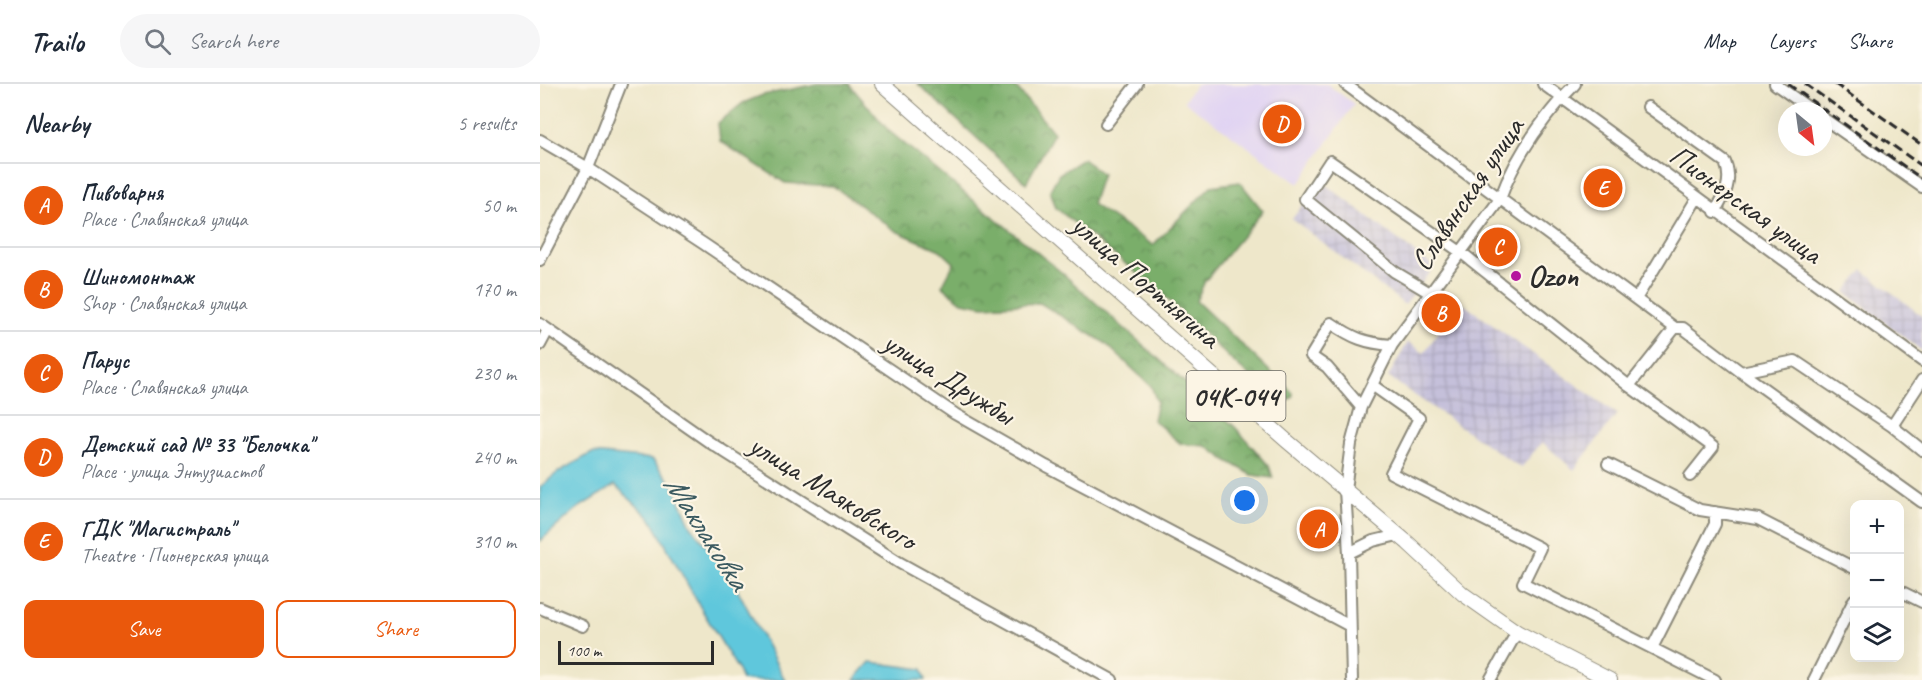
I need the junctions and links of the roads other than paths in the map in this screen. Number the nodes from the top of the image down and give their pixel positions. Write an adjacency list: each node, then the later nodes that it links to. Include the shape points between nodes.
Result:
1 (621, 84): 14 (street)
2 (882, 84): 37 (main road, улица Портнягина / 04К-044)
3 (1137, 84): 11 (street)
4 (1345, 84): 17 (street)
5 (1543, 84): 8 (street, Пионерская улица)
6 (1575, 84): 8 (street, Славянская улица)
7 (1775, 84): 9 (street)
8 (1562, 98): 16 (street, Пионерская улица); 17 (street, Славянская улица, via 1526,145)
9 (1800, 102)
10 (1648, 107): 18 (street, via 1725,162 1729,185)
11 (1106, 124)
12 (1832, 124): 15 (street)
13 (540, 140): 14 (street, улица Дружбы)
14 (588, 168): 20 (street); 48 (street, улица Дружбы, via 955,414)
15 (1922, 187)
16 (1697, 198): 18 (street, Пионерская улица); 22 (street)
17 (1500, 199): 19 (street, Славянская улица); 22 (street)
18 (1715, 212): 27 (street, Пионерская улица)
19 (1462, 253): 21 (street, Славянская улица); 21 (street, via 1330,161 1305,199 1395,272); 31 (street)
20 (540, 260)
21 (1430, 293): 26 (street, Славянская улица)
22 (1636, 299): 24 (street)
23 (544, 327): 25 (street); 52 (street, улица Маяковского, via 709,442 900,563)
24 (1675, 328): 28 (street, via 1683,328); 31 (street)
25 (540, 345)
26 (1392, 345): 30 (street, Славянская улица); 32 (street, via 1357,339 1331,323 1311,356 1327,367)
27 (1922, 361)
28 (1741, 372): 33 (street, via 1795,361); 38 (street)
29 (1922, 380): 33 (street)
30 (1372, 385): 32 (street, Славянская улица); 50 (street, via 1419,418 1391,473 1540,548 1523,583)
31 (1629, 386): 36 (street, via 1713,447)
32 (1361, 406): 37 (street, Славянская улица)
33 (1892, 426): 34 (street)
34 (1922, 450)
35 (1608, 464): 39 (street, via 1700,510)
36 (1690, 476)
37 (1345, 490): 40 (main road, улица Портнягина / 04К-044); 41 (street, Славянская улица)
38 (1922, 502)
39 (1715, 512): 42 (street, via 1758,519); 50 (street, via 1715,524)
40 (1398, 535): 41 (street); 49 (main road, улица Портнягина / 04К-044, via 1463,594)
41 (1349, 553): 48 (street, Славянская улица)
42 (1850, 566)
43 (1904, 593): 44 (street)
44 (1922, 602)
45 (540, 608): 47 (street)
46 (1850, 608): 56 (street)
47 (582, 626)
48 (1350, 626): 53 (street, Славянская улица)
49 (1517, 632): 51 (main road, улица Портнягина / 04К-044); 54 (street)
50 (1652, 648): 55 (street)
51 (1605, 679)
52 (1112, 680)
53 (1352, 680)
54 (1490, 680)
55 (1715, 680)
56 (1814, 680)

